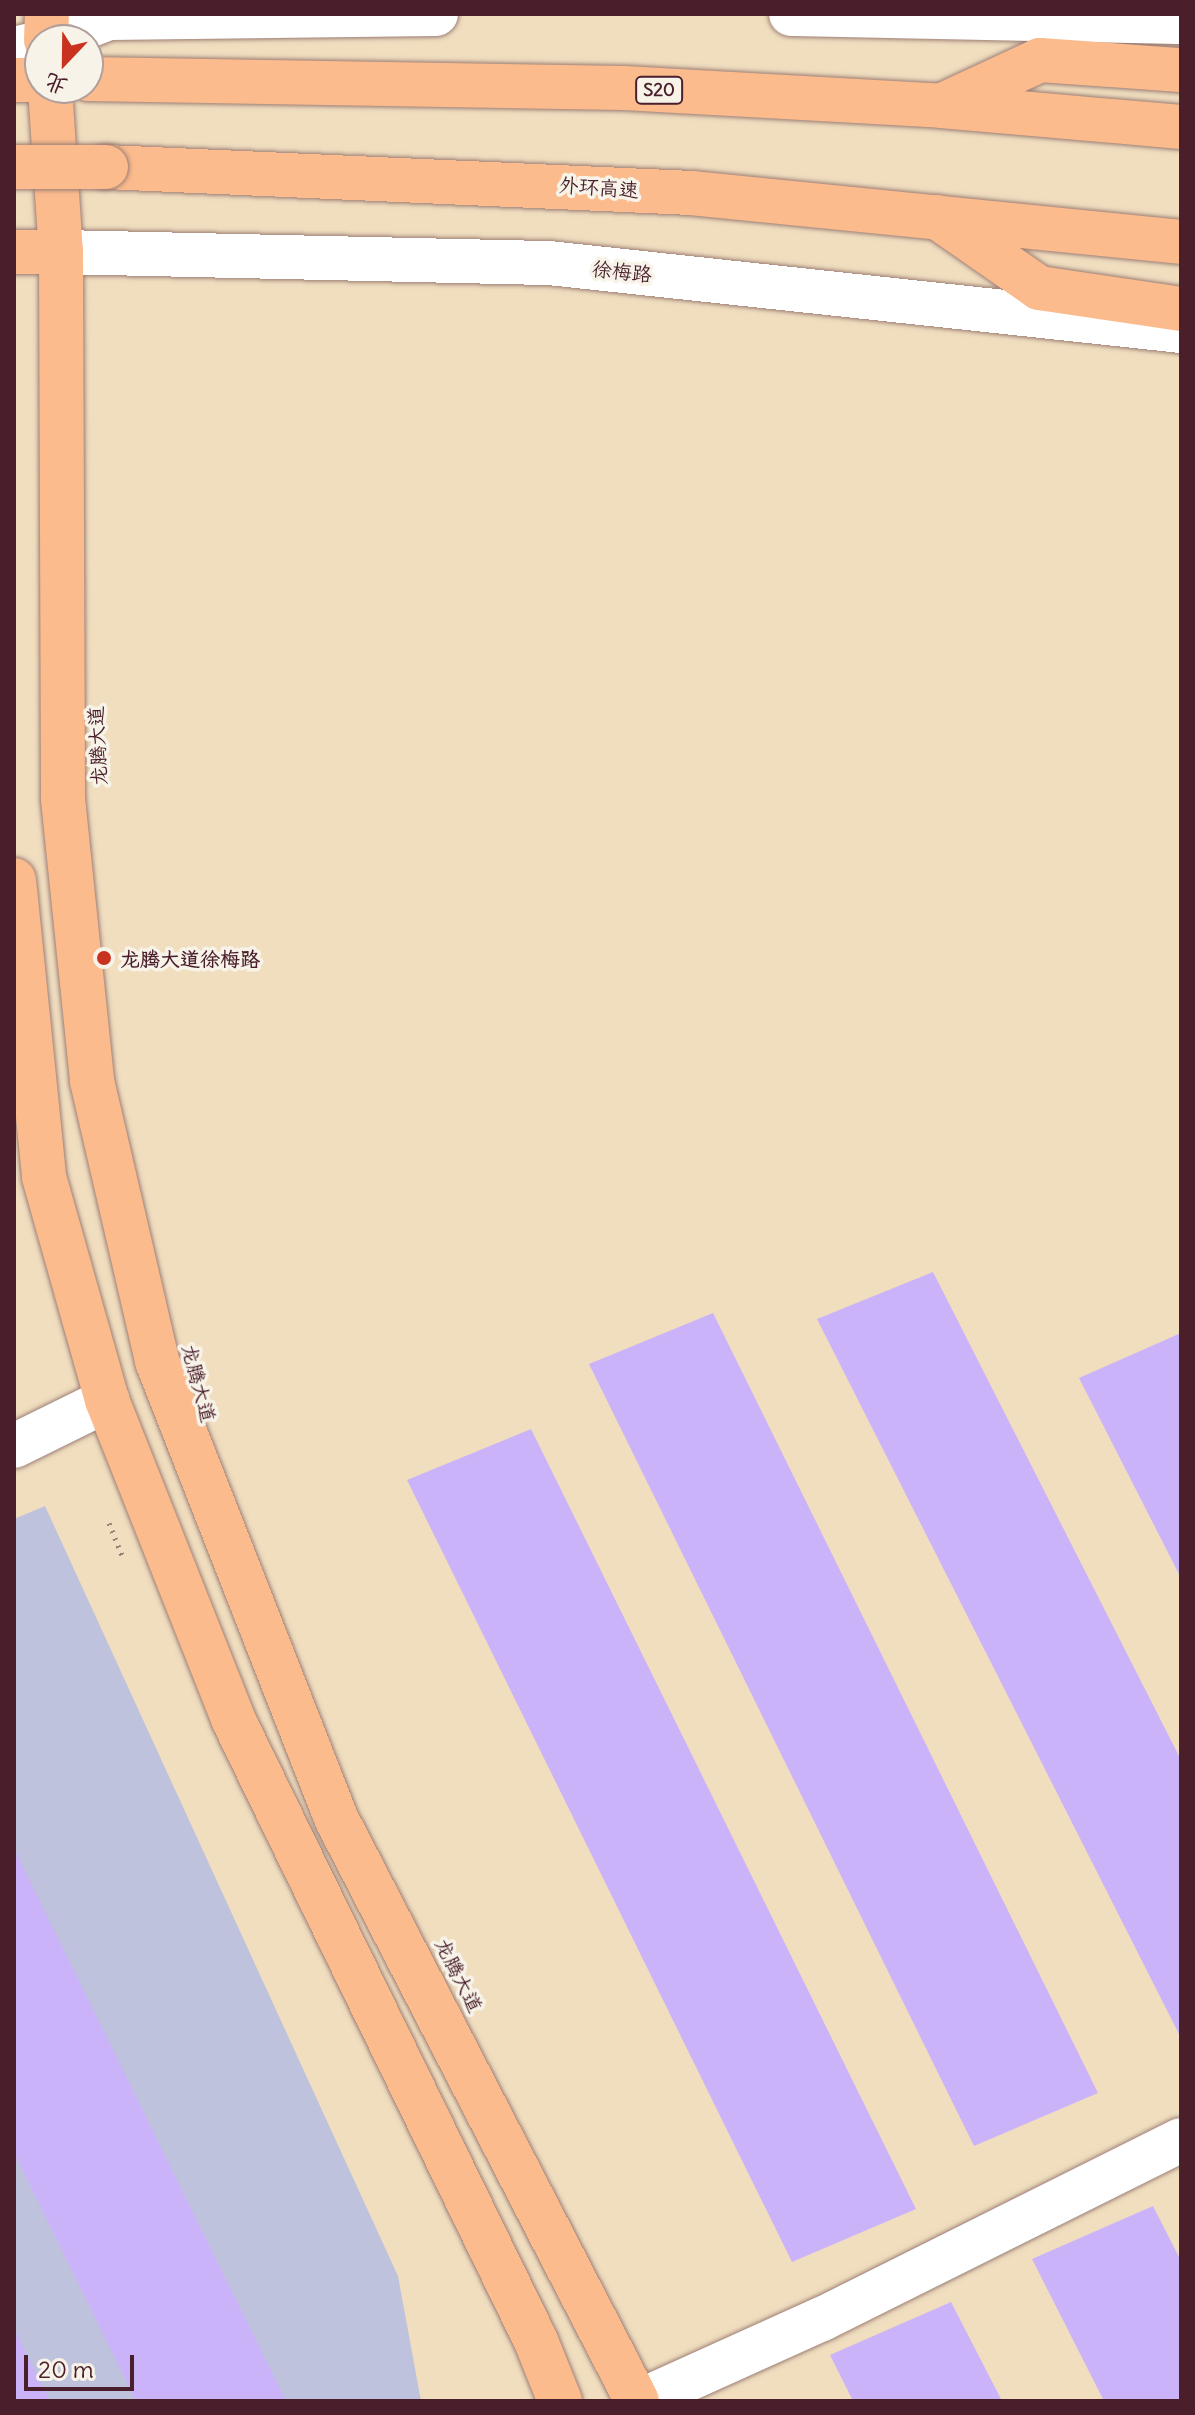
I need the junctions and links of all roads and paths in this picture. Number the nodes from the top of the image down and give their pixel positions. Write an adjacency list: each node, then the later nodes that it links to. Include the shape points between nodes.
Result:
1 (436, 14): 4 (street, via 109,18)
2 (791, 14): 3 (street)
3 (1181, 22)
4 (93, 24)
5 (1181, 70): 8 (main road, via 1040,60)
6 (104, 79): 8 (main road, S20, via 466,83)
7 (51, 104): 14 (main road, 龙腾大道)
8 (941, 106): 9 (main road, S20)
9 (1181, 127)
10 (14, 167): 11 (main road, 外环高速, bridge, via 462,179)
11 (932, 214): 12 (main road, 外环高速); 15 (main road, via 1039,288)
12 (1181, 242)
13 (14, 252): 14 (main road)
14 (61, 252): 16 (street, 徐梅路, via 549,263); 23 (main road, 龙腾大道, via 63,799 92,1081 157,1361 337,1820)
15 (1181, 309)
16 (1181, 331)
17 (14, 880): 18 (main road, via 44,1177)
18 (107, 1400): 19 (street); 22 (main road, via 233,1719 536,2341)
19 (14, 1446)
20 (1181, 2140): 21 (street)
21 (690, 2391): 23 (street)
22 (560, 2401)
23 (639, 2401)

